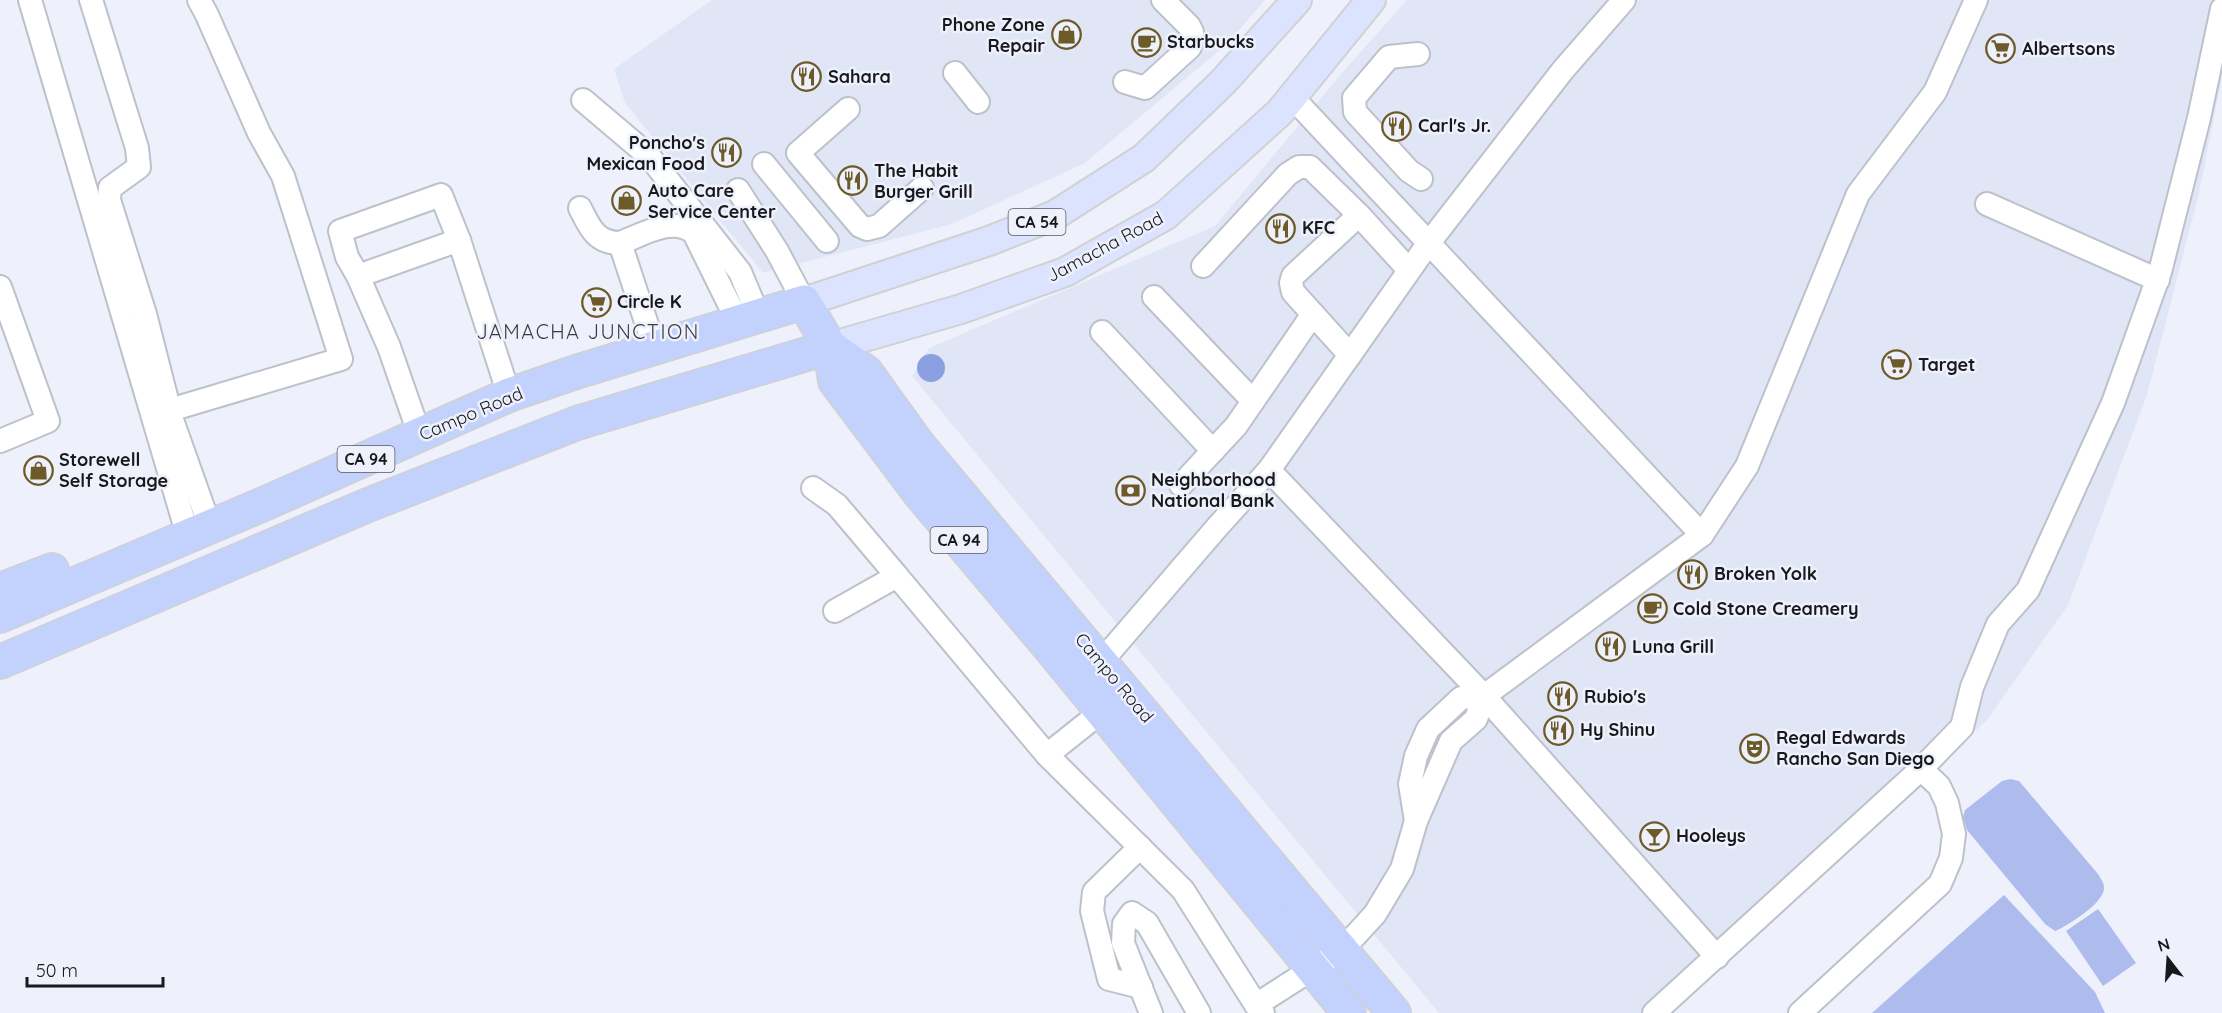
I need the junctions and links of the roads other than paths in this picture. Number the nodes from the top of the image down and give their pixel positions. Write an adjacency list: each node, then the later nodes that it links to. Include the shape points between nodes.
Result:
1 (30, 0): 50 (lane)
2 (92, 0): 43 (lane, via 137,148 139,167 110,188 109,200)
3 (199, 0): 43 (lane, via 283,176 341,359)
4 (1163, 0): 12 (lane, via 1189,26 1190,47 1145,88)
5 (1297, 0): 34 (main road, CA 54, via 1223,82 1144,158 1055,215)
6 (1371, 0): 13 (main road, Jamacha Road)
7 (1624, 0): 27 (lane, via 1563,70)
8 (1977, 0): 51 (lane, via 1935,92 1858,194 1747,466)
9 (2222, 9): 31 (lane, via 2199,118)
10 (1418, 54): 18 (lane, via 1389,57 1354,98 1355,112)
11 (955, 73): 15 (lane)
12 (1125, 82)
13 (1292, 97): 27 (lane); 38 (main road, Jamacha Road, via 1166,215 1065,272 961,309)
14 (583, 100): 36 (lane, via 649,156 740,272)
15 (978, 102)
16 (848, 109): 19 (lane, via 798,153 860,226 879,226)
17 (764, 164): 25 (lane)
18 (1421, 179)
19 (922, 188)
20 (738, 190): 34 (lane)
21 (1987, 204): 31 (lane)
22 (580, 208): 26 (lane, via 594,235)
23 (1359, 215): 28 (lane, via 1310,167 1299,167 1288,174); 29 (lane); 35 (lane, via 1293,276 1293,292)
24 (459, 240): 30 (lane); 30 (lane, via 441,195 340,231 347,257); 41 (lane)
25 (827, 241)
26 (620, 243): 36 (lane, via 671,224 686,226); 39 (lane)
27 (1428, 244): 29 (lane); 51 (lane)
28 (1203, 266)
29 (1409, 270): 40 (lane)
30 (358, 276): 44 (lane)
31 (2157, 280): 62 (lane, via 2113,403 2028,590 1998,624 1972,687 1962,727)
32 (0, 287): 45 (lane, via 48,421)
33 (1154, 297): 42 (lane)
34 (804, 302): 36 (highway, Campo Road / CA 94); 38 (highway, Campo Road / CA 94)
35 (1313, 314): 40 (lane); 42 (lane)
36 (748, 319): 39 (highway, Campo Road / CA 94)
37 (1102, 332): 46 (lane)
38 (830, 347): 57 (highway, CA 94, via 577,423 357,510); 58 (highway, Campo Road / CA 94, via 866,372 917,443); 60 (highway, Campo Road / CA 94, via 835,381 920,494)
39 (655, 349): 41 (highway, Campo Road / CA 94)
40 (1350, 355): 47 (lane)
41 (509, 396): 44 (highway, Campo Road / CA 94)
42 (1254, 401): 46 (lane)
43 (170, 410): 50 (lane)
44 (420, 436): 50 (highway, Campo Road / CA 94)
45 (0, 441)
46 (1213, 451): 48 (lane)
47 (1269, 470): 58 (lane); 59 (lane)
48 (1181, 485)
49 (813, 489): 53 (lane, via 837,506)
50 (199, 531): 52 (highway, Campo Road / CA 94)
51 (1702, 535): 59 (lane)
52 (152, 552): 54 (highway, via 94,553); 56 (highway, Campo Road / CA 94)
53 (897, 576): 55 (lane); 61 (lane)
54 (0, 590)
55 (835, 611)
56 (0, 616)
57 (0, 662)
58 (1101, 662): 64 (highway, Campo Road / CA 94)
59 (1484, 696): 64 (lane, via 1461,698 1428,729 1416,756 1410,784 1416,821 1402,869 1376,914); 65 (lane)
60 (1101, 712): 61 (lane); 66 (highway, Campo Road / CA 94)
61 (1047, 755): 63 (lane)
62 (1921, 769): 65 (lane); 74 (lane, via 1939,786 1954,834 1951,858 1940,884)
63 (1140, 847): 67 (lane, via 1094,892 1092,911 1109,979); 68 (lane, via 1183,890)
64 (1342, 950): 66 (lane); 72 (highway, Campo Road / CA 94)
65 (1717, 957): 73 (lane)
66 (1313, 969): 68 (lane); 71 (highway, Campo Road / CA 94)
67 (1141, 987): 69 (lane); 70 (lane, via 1123,942 1124,924 1132,914 1148,923)
68 (1259, 1009)
69 (1151, 1013)
70 (1199, 1013)
71 (1348, 1013)
72 (1394, 1013)
73 (1654, 1013)
74 (1800, 1013)

